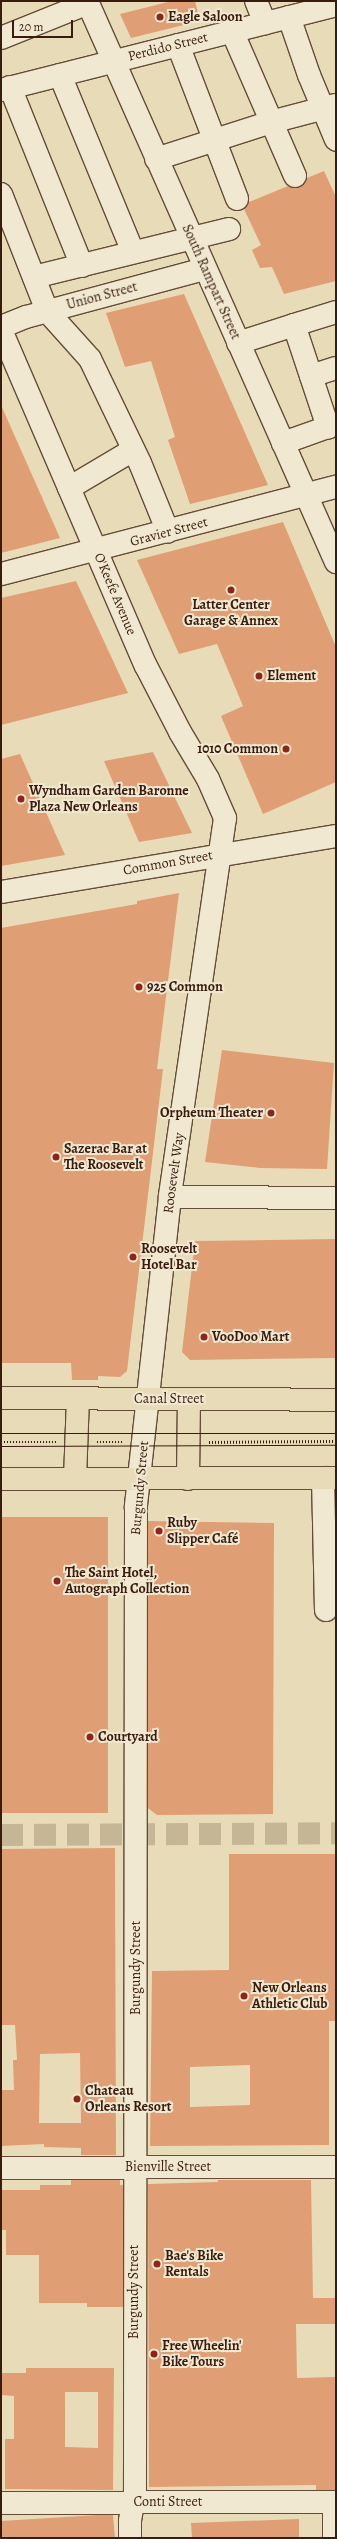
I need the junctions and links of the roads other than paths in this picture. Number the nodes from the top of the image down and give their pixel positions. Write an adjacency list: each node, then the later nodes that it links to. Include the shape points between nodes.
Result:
1 (256, 1): 5 (street)
2 (88, 2): 7 (street); 9 (street, South Rampart Street)
3 (325, 5): 4 (street, Perdido Street)
4 (290, 17): 5 (street, Perdido Street); 12 (street, via 309,75)
5 (265, 23): 6 (street, Perdido Street)
6 (232, 31): 8 (street, Perdido Street); 13 (street)
7 (1, 38)
8 (178, 45): 9 (street, Perdido Street); 15 (street)
9 (113, 61): 10 (street, Perdido Street); 16 (street, South Rampart Street)
10 (60, 75): 11 (street, Perdido Street); 22 (street)
11 (6, 88): 23 (street)
12 (330, 106): 13 (street); 14 (street)
13 (271, 122): 15 (street); 17 (street)
14 (336, 140)
15 (214, 141): 16 (street); 19 (street)
16 (156, 159): 21 (street, South Rampart Street)
17 (295, 176)
18 (1, 194): 25 (street)
19 (237, 199)
20 (229, 229): 21 (street)
21 (191, 238): 22 (street); 24 (street, South Rampart Street)
22 (133, 252): 23 (street)
23 (82, 266): 25 (street)
24 (204, 269): 26 (street, Union Street); 31 (street, South Rampart Street)
25 (34, 278): 26 (street)
26 (47, 311): 29 (street, Union Street); 36 (street, via 90,360)
27 (336, 312): 28 (street)
28 (294, 325): 31 (street); 33 (street)
29 (1, 327)
30 (1, 330): 38 (street, O'Keefe Avenue)
31 (238, 343): 35 (street, South Rampart Street)
32 (336, 368): 33 (street)
33 (311, 376): 34 (street)
34 (332, 427): 35 (street)
35 (283, 443): 39 (street, South Rampart Street)
36 (134, 450): 38 (street); 40 (street)
37 (336, 487): 39 (street, Gravier Street)
38 (69, 488): 41 (street, O'Keefe Avenue)
39 (306, 494): 40 (street, Gravier Street); 42 (street, South Rampart Street)
40 (168, 532): 41 (street, Gravier Street)
41 (97, 551): 43 (street, Gravier Street); 45 (street, O'Keefe Avenue, via 146,666 208,779 225,818)
42 (336, 562)
43 (1, 574)
44 (336, 836): 45 (street, Common Street)
45 (219, 854): 46 (street, Common Street); 47 (street, Roosevelt Way)
46 (1, 892)
47 (170, 1197): 48 (street); 51 (street, Roosevelt Way)
48 (336, 1198)
49 (1, 1398): 50 (main road, Canal Street)
50 (78, 1398): 51 (main road, Canal Street); 56 (main road)
51 (149, 1398): 52 (main road, Canal Street); 57 (street, Burgundy Street)
52 (189, 1399): 53 (main road, Canal Street); 58 (main road)
53 (336, 1400)
54 (330, 1478): 58 (main road); 59 (street)
55 (1, 1479): 56 (main road)
56 (75, 1479): 57 (main road)
57 (139, 1479): 58 (main road); 60 (street, Burgundy Street, via 136,1506)
58 (188, 1479)
59 (326, 1610)
60 (135, 2167): 61 (street, Bienville Street); 62 (street, Bienville Street); 63 (street, Burgundy Street)
61 (336, 2167)
62 (1, 2168)
63 (135, 2502): 64 (street, Conti Street); 65 (street, Conti Street); 66 (street, Burgundy Street, via 130,2520)
64 (335, 2502): 67 (street)
65 (1, 2503)
66 (130, 2538)
67 (334, 2538)

